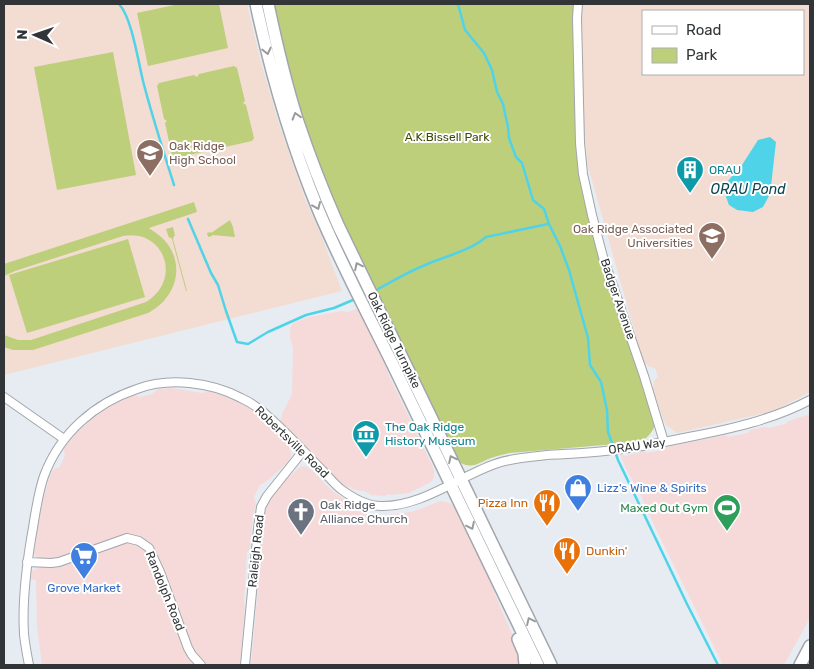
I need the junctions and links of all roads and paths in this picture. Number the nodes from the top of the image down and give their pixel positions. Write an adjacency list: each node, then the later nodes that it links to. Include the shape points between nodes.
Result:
1 (256, 4): 10 (highway, Oak Ridge Turnpike, one-way to 10, via 286,123 313,197)
2 (268, 4): 9 (highway, Oak Ridge Turnpike, one-way to 2, via 324,192 297,119)
3 (578, 4): 7 (street, Badger Avenue, via 583,174 603,257)
4 (4, 397): 6 (street)
5 (810, 400): 7 (street, ORAU Way, via 747,424)
6 (64, 439): 8 (street, Robertsville Road, via 94,410 123,394 154,384 182,383 216,388 238,396 270,417); 11 (street, Robertsville Road, via 44,476)
7 (664, 442): 9 (street, ORAU Way, via 607,451 527,457 495,464)
8 (303, 451): 10 (street, Robertsville Road, via 342,490 370,505 408,503); 16 (street, Raleigh Road, via 266,496 261,507)
9 (461, 479): 10 (street, Robertsville Road); 19 (highway, Oak Ridge Turnpike, one-way to 9)
10 (450, 484): 12 (highway, Oak Ridge Turnpike, one-way to 12)
11 (27, 562): 14 (street, Robertsville Road, via 24,635); 15 (street, Randolph Road, via 59,562 127,538 139,541 149,548 188,648)
12 (490, 565): 17 (highway, via 503,606 524,653); 18 (highway, Oak Ridge Turnpike)
13 (810, 646): 20 (highway)
14 (29, 665)
15 (201, 665)
16 (244, 665)
17 (525, 665)
18 (538, 665)
19 (551, 665)
20 (800, 665)

